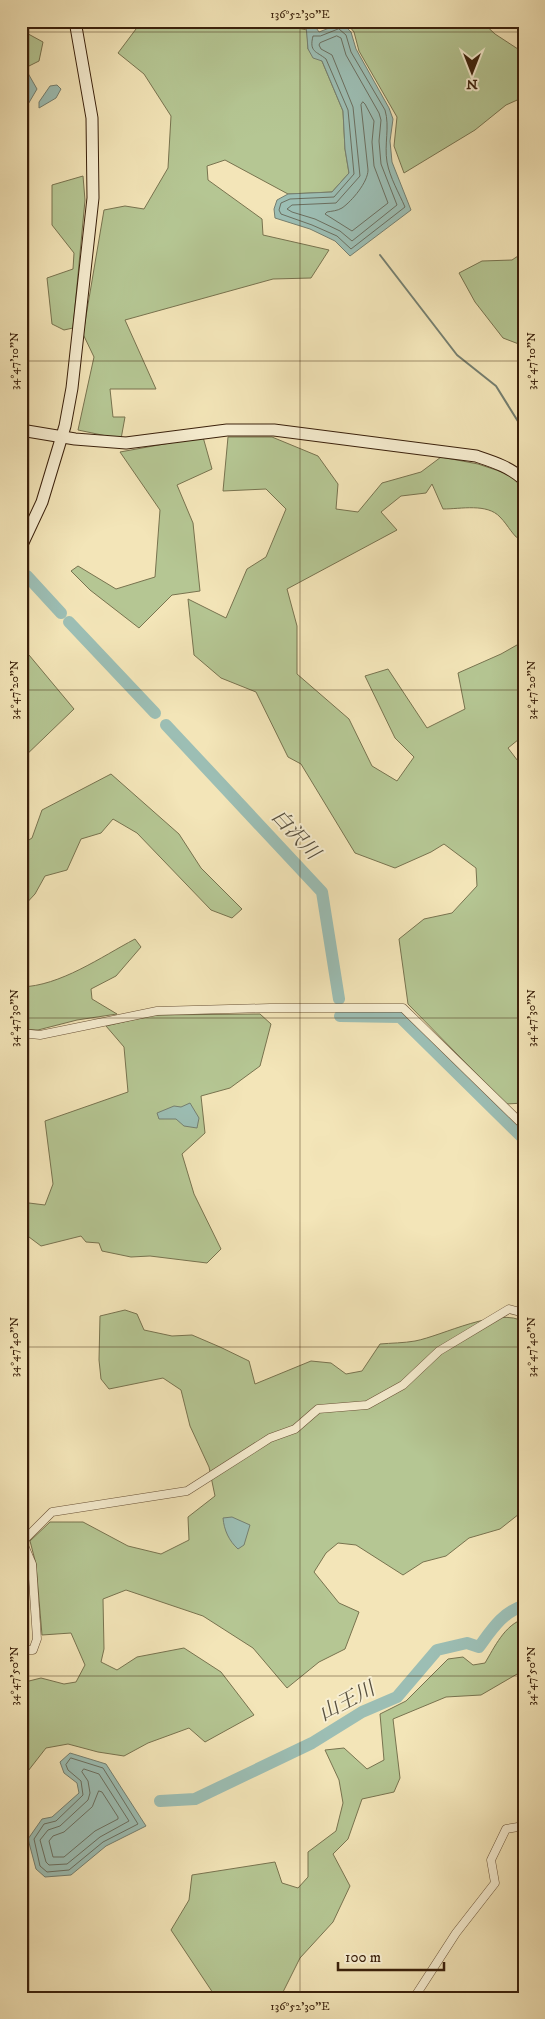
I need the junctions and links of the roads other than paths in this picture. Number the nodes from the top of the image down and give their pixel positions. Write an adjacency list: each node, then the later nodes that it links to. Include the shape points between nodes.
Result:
1 (76, 21): 3 (street, via 92,118 92,198 72,388)
2 (21, 430): 3 (street)
3 (62, 437): 4 (street, via 126,443 227,430 274,430 476,456 498,463); 5 (street, via 42,502)
4 (524, 480)
5 (21, 547)
6 (21, 1033): 7 (street, via 40,1035 157,1011 403,1008)
7 (524, 1126)
8 (524, 1313): 9 (street, via 508,1309 439,1351 403,1385 367,1405 318,1409 295,1429 270,1438 187,1491 52,1512)
9 (22, 1543): 10 (street, via 32,1564 37,1639 34,1650)
10 (21, 1650)
11 (524, 1826): 12 (street, via 506,1830 491,1860 495,1883 456,1933)
12 (414, 1998)

